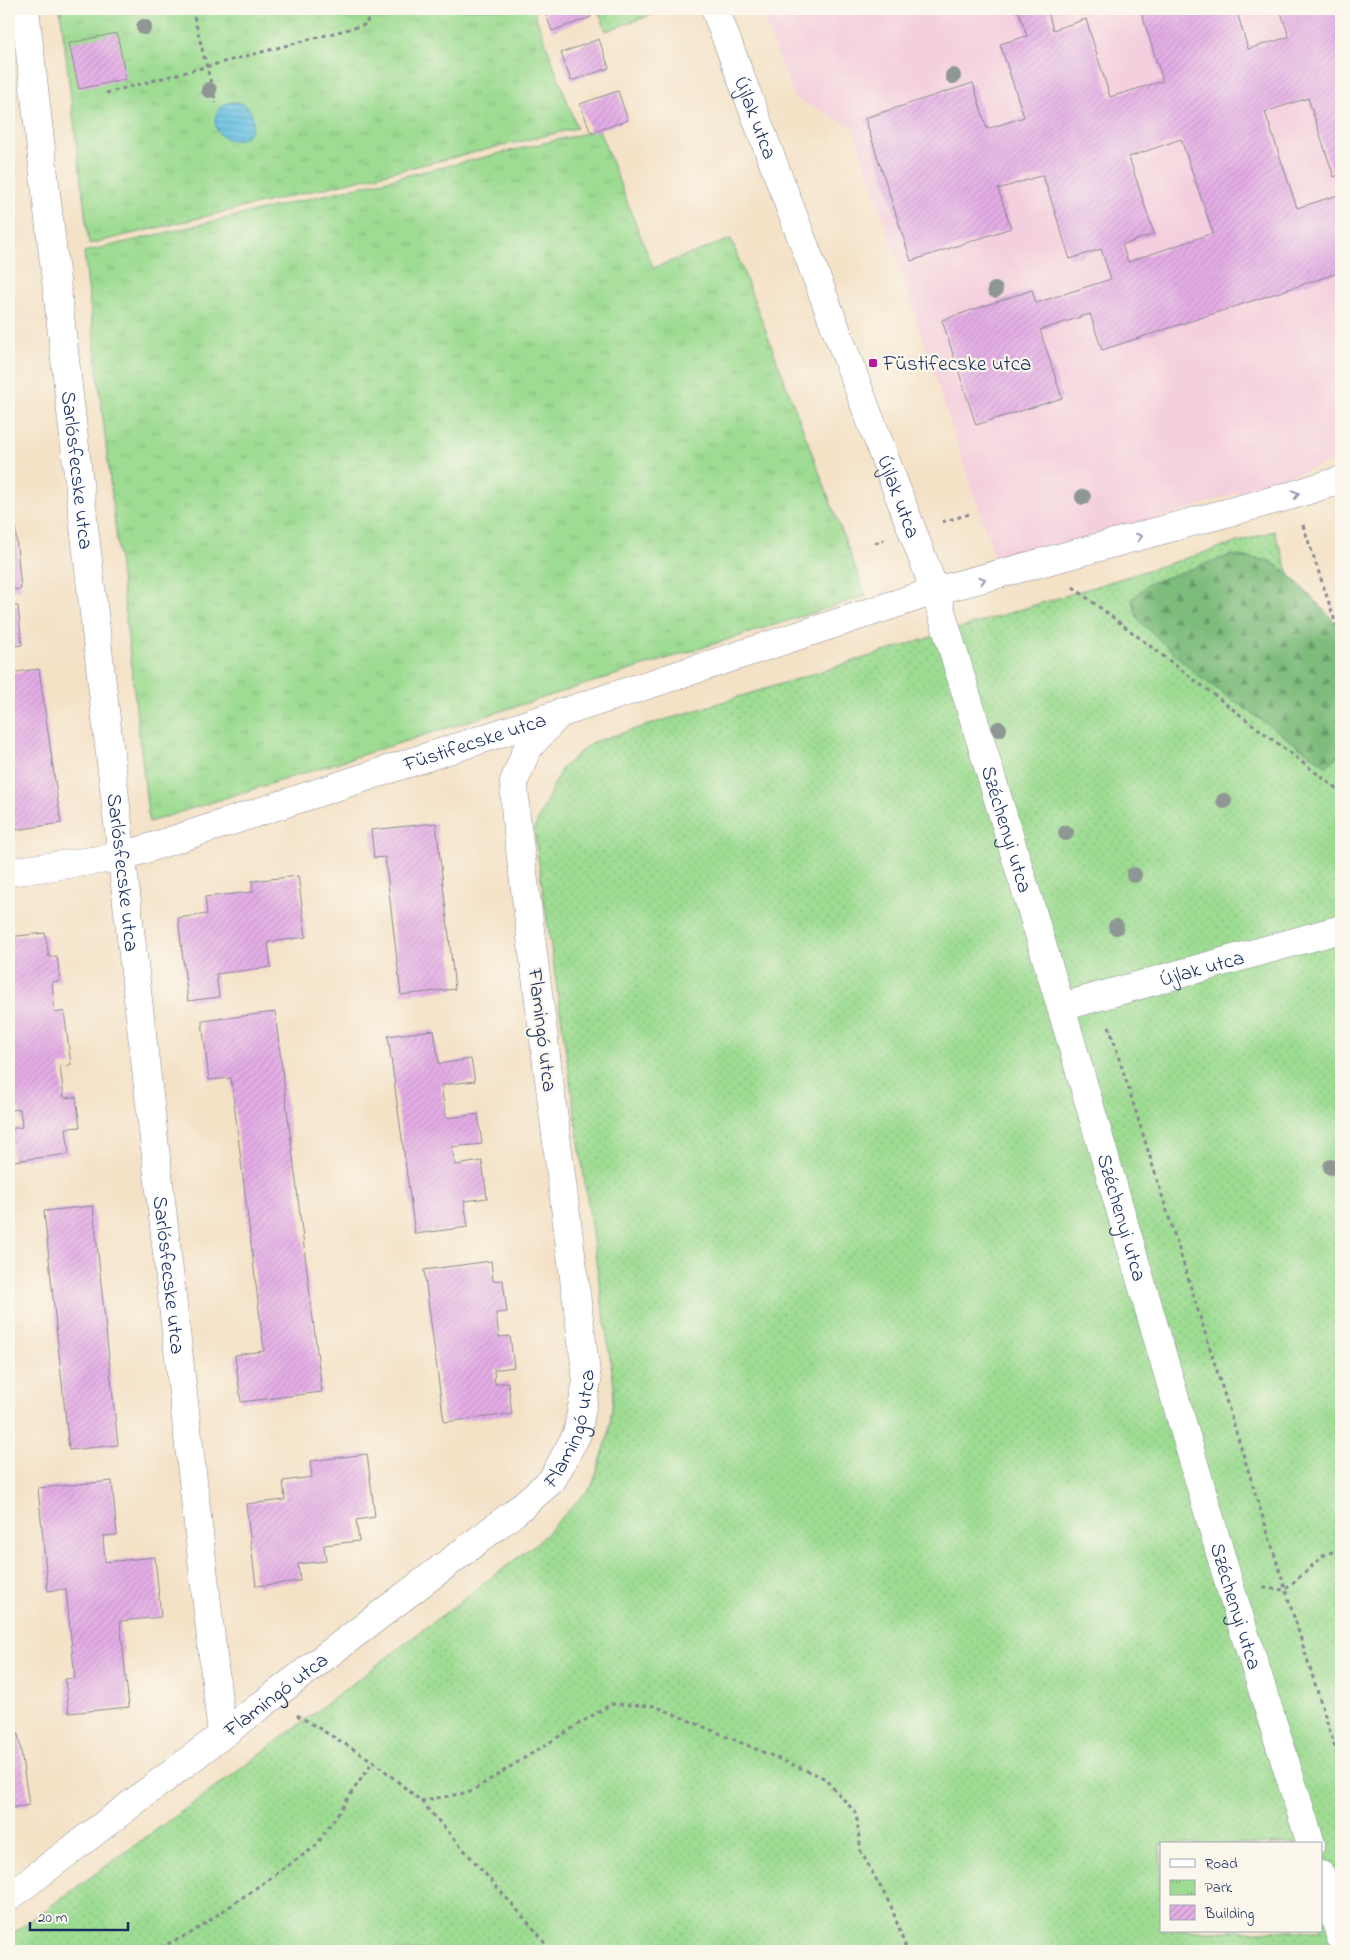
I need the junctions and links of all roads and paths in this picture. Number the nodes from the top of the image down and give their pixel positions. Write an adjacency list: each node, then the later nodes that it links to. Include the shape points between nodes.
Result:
1 (25, 9): 15 (street, Sarlósfecske utca)
2 (192, 9): 5 (path)
3 (364, 9): 5 (path, via 368,24)
4 (715, 9): 11 (street, Újlak utca)
5 (206, 66): 6 (path); 7 (path)
6 (106, 93)
7 (216, 103)
8 (1341, 480): 9 (street, one-way to 8)
9 (1293, 496): 10 (street, one-way to 9); 12 (path)
10 (1043, 563): 11 (street, one-way to 10); 14 (path)
11 (935, 591): 13 (street, Füstifecske utca); 19 (street, Széchenyi utca)
12 (1341, 639)
13 (561, 712): 15 (street, Füstifecske utca); 23 (street, Flamingó utca, via 527,748 514,782 587,1381 577,1434 552,1480 514,1513)
14 (1341, 792)
15 (121, 857): 16 (street, Füstifecske utca); 24 (street, Sarlósfecske utca)
16 (9, 872)
17 (1341, 930): 18 (street, Újlak utca)
18 (1100, 996): 19 (street, Újlak utca); 22 (path)
19 (1062, 1007): 21 (street, Széchenyi utca)
20 (1341, 1549): 22 (path, via 1324,1555)
21 (1230, 1586): 22 (path); 28 (street, Széchenyi utca)
22 (1284, 1590): 26 (path)
23 (271, 1700): 24 (street, Flamingó utca); 25 (path)
24 (222, 1735): 30 (street, Flamingó utca)
25 (373, 1761): 27 (path); 32 (path, via 316,1846 193,1932)
26 (1341, 1767)
27 (421, 1801): 33 (path); 34 (path, via 470,1792 611,1704 655,1706 824,1778 856,1813 861,1852 891,1906)
28 (1310, 1842)
29 (1322, 1878): 31 (street)
30 (9, 1897)
31 (1341, 1938)
32 (153, 1951)
33 (550, 1951)
34 (907, 1951)

